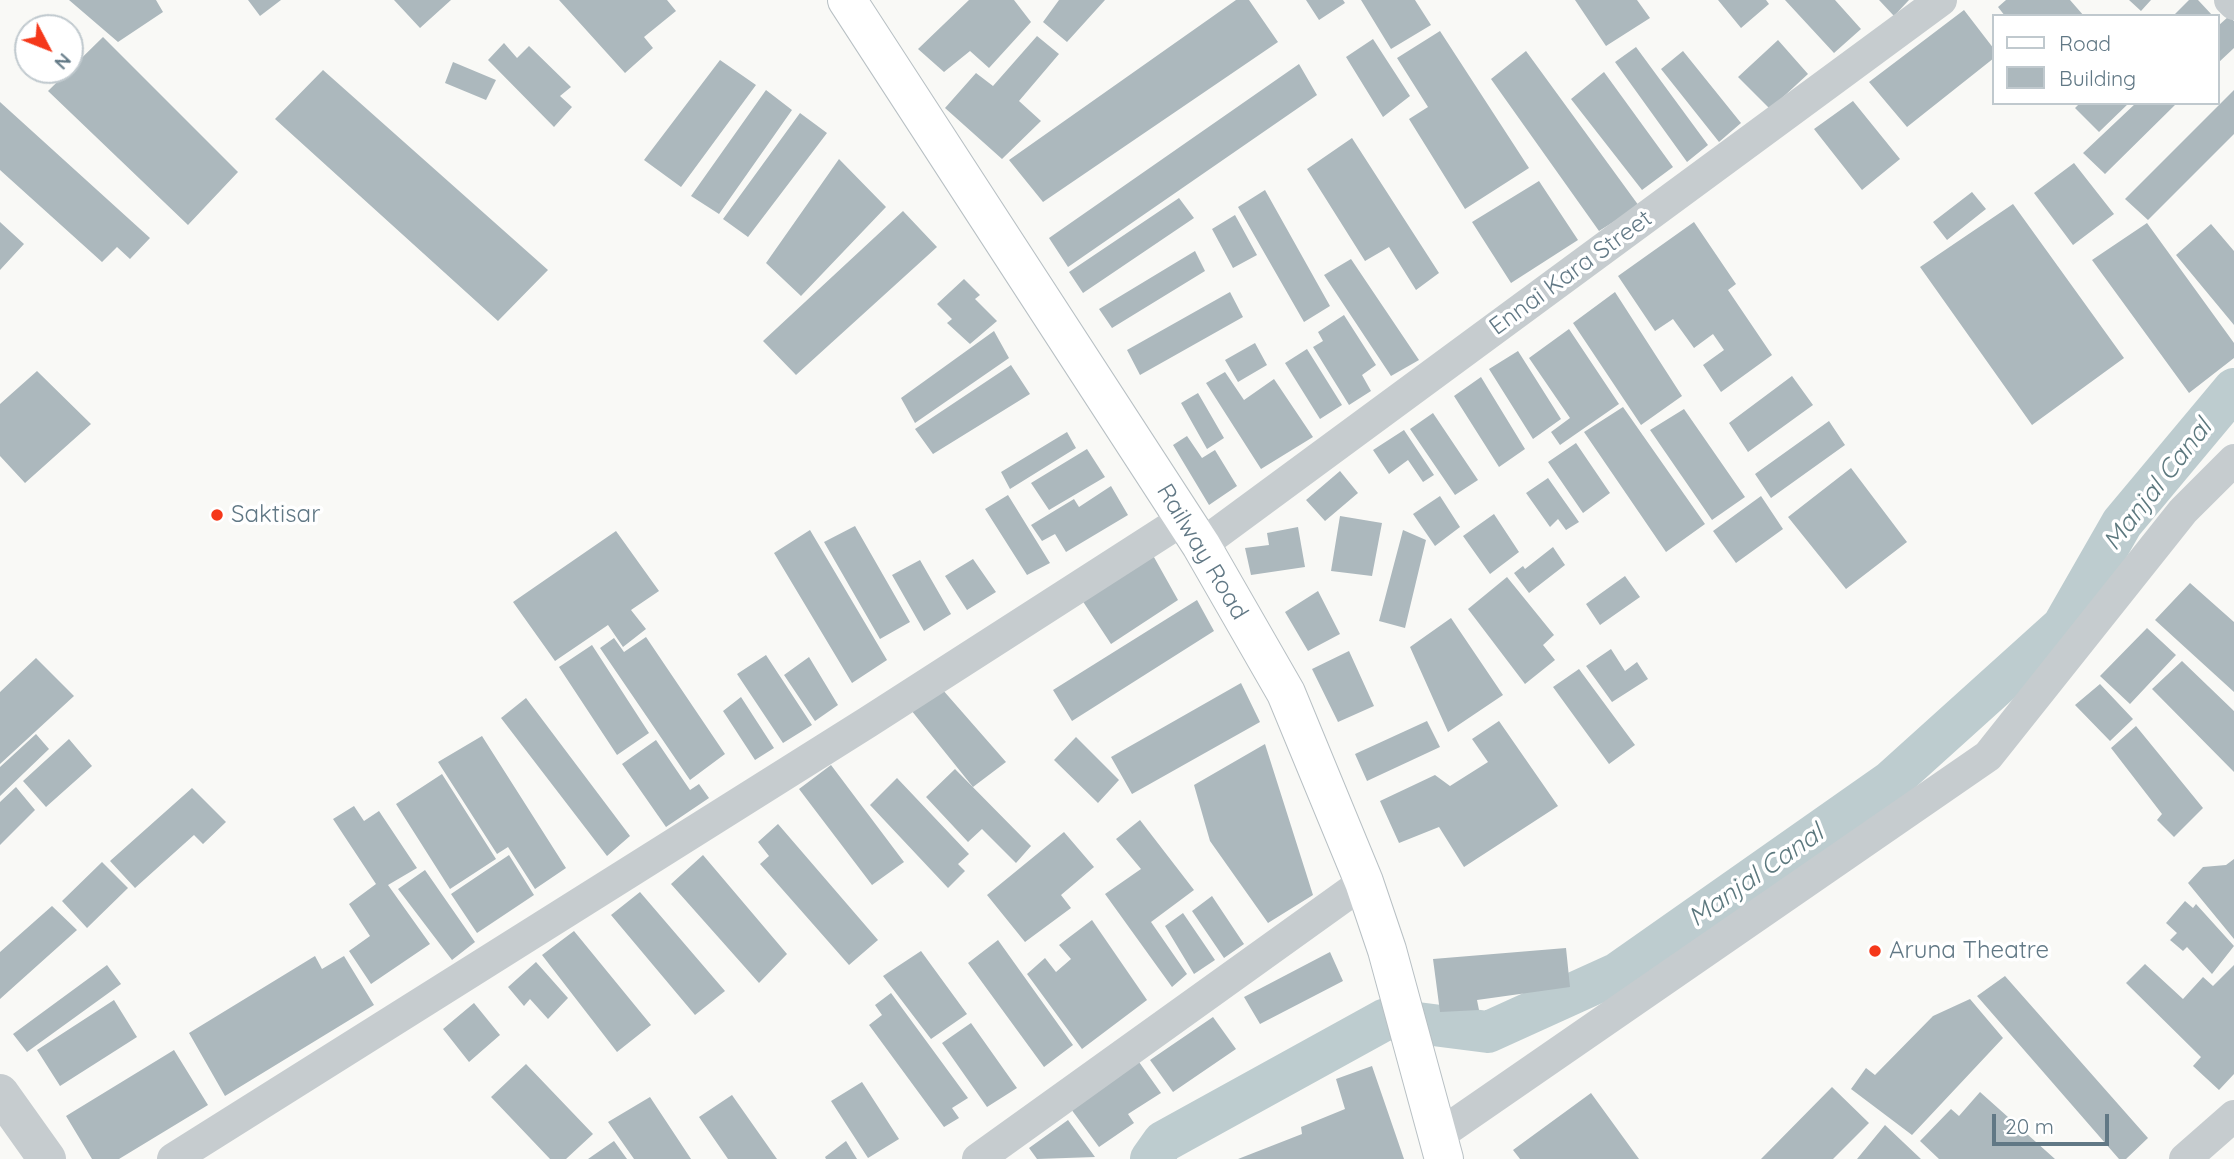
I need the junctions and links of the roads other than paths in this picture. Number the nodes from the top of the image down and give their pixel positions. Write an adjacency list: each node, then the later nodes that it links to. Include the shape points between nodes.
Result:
1 (847, 0): 6 (main road, Railway Road)
2 (1941, 0): 6 (street, Ennai Kara Street)
3 (2230, 0): 4 (street)
4 (2234, 4)
5 (2234, 460): 10 (street, via 2183,511 1988,756)
6 (1192, 532): 7 (main road, Railway Road, via 1286,694); 12 (street, Ennai Kara Street, via 868,722)
7 (1364, 882): 10 (main road, Railway Road, via 1428,1093); 13 (street)
8 (0, 1093): 11 (street)
9 (2234, 1116): 14 (street)
10 (1440, 1148)
11 (47, 1159)
12 (173, 1159)
13 (978, 1159)
14 (2185, 1159)

